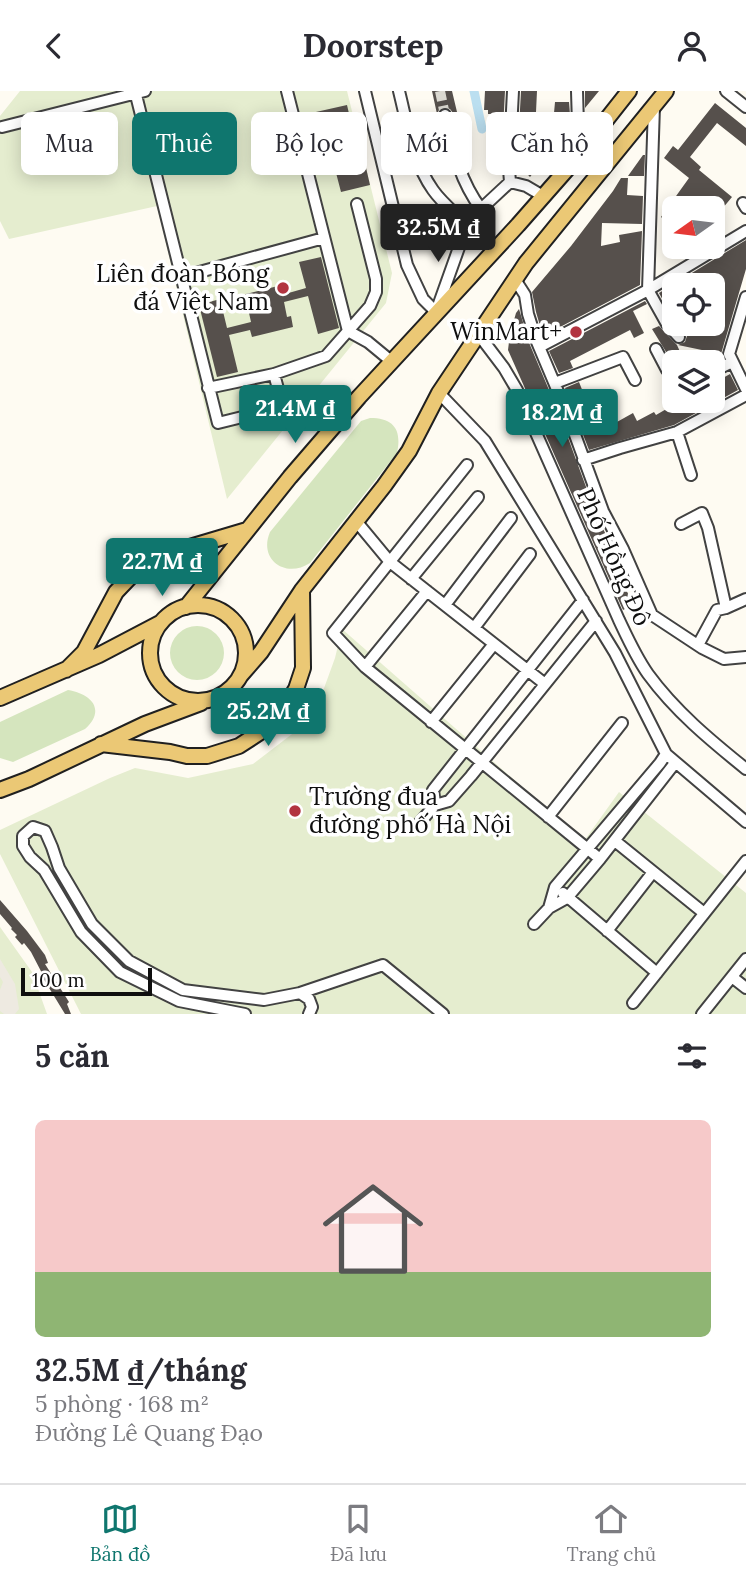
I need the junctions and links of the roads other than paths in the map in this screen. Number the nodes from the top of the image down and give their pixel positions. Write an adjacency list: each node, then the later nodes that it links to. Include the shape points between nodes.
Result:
1 (287, 91): 23 (street)
2 (365, 91): 28 (street, via 407,265 423,299)
3 (399, 91): 21 (street, via 421,167 433,191)
4 (513, 91): 17 (street)
5 (577, 91): 12 (street)
6 (629, 91): 13 (main road)
7 (666, 91): 10 (main road)
8 (726, 91): 11 (street)
9 (139, 92): 14 (street); 24 (street)
10 (654, 106): 25 (main road); 26 (street)
11 (746, 107)
12 (578, 112)
13 (612, 112)
14 (2, 127)
15 (461, 175): 20 (street)
16 (562, 175): 18 (main road)
17 (510, 182): 18 (street); 20 (street)
18 (543, 196): 28 (main road)
19 (357, 204): 29 (street, via 376,292)
20 (481, 209): 21 (street)
21 (467, 225): 28 (street)
22 (746, 231): 26 (street)
23 (324, 238): 24 (street); 29 (street)
24 (181, 277): 41 (street)
25 (516, 281): 30 (main road); 32 (street, via 525,295)
26 (648, 291): 31 (street); 32 (street)
27 (746, 297): 36 (street, via 729,351)
28 (436, 312): 35 (main road)
29 (348, 331): 35 (street); 38 (street, via 326,356)
30 (479, 335): 43 (main road); 84 (street, Phố Hồng Đô, via 517,390 632,649 679,712)
31 (679, 337)
32 (539, 347): 40 (street)
33 (656, 349): 34 (street)
34 (662, 360)
35 (391, 361): 53 (main road)
36 (732, 362): 37 (street); 42 (street)
37 (725, 366)
38 (274, 374): 41 (street); 41 (street, via 283,407 218,423)
39 (635, 380): 40 (street, via 623,357)
40 (555, 383): 46 (street)
41 (208, 388)
42 (746, 389)
43 (439, 393): 51 (main road, via 409,451); 60 (street, via 485,441)
44 (746, 395): 45 (street)
45 (677, 432): 46 (street); 48 (street)
46 (583, 460): 68 (street, via 652,615)
47 (467, 465): 55 (street)
48 (691, 475)
49 (478, 496): 56 (street)
50 (511, 518): 61 (street)
51 (356, 521): 55 (street); 57 (main road)
52 (681, 524): 63 (street, via 702,513)
53 (247, 530): 62 (main road); 71 (main road, via 163,555 136,571 116,592 84,652)
54 (530, 554): 66 (street)
55 (390, 562): 56 (street); 70 (street, via 333,633)
56 (411, 579): 58 (street)
57 (302, 590): 73 (main road); 79 (main road, via 303,668 282,712 262,731 239,746 207,756)
58 (427, 591): 61 (street); 70 (street)
59 (746, 599): 63 (street)
60 (583, 600): 64 (street); 72 (street)
61 (446, 605): 66 (street)
62 (186, 607): 65 (main road); 73 (main road, via 216,609 240,629 246,660)
63 (726, 608): 68 (street, via 717,610)
64 (596, 621): 74 (street); 81 (street)
65 (160, 623): 71 (main road); 76 (main road, via 150,654 161,684 188,701)
66 (474, 628): 67 (street)
67 (494, 644): 72 (street); 77 (street)
68 (698, 645): 69 (street, via 724,659)
69 (746, 657)
70 (365, 667): 77 (street)
71 (66, 670): 75 (main road)
72 (528, 670): 74 (street); 80 (street)
73 (241, 675): 76 (main road, via 219,697)
74 (545, 684): 82 (street)
75 (0, 698)
76 (205, 701): 79 (main road)
77 (432, 722): 80 (street)
78 (622, 723): 87 (street)
79 (101, 744): 85 (main road)
80 (465, 749): 82 (street); 86 (street, via 433,790)
81 (666, 754): 83 (street); 91 (street)
82 (482, 763): 86 (street, via 449,801); 87 (street)
83 (676, 763): 88 (street); 90 (street)
84 (746, 769)
85 (0, 790)
86 (435, 805): 89 (street)
87 (548, 817): 91 (street)
88 (746, 822)
89 (415, 828)
90 (614, 841): 92 (street); 94 (street)
91 (587, 849): 92 (street); 95 (street)
92 (600, 859): 96 (street)
93 (746, 861): 98 (street)
94 (653, 872): 98 (street); 100 (street)
95 (555, 887): 96 (street); 97 (street)
96 (567, 898): 97 (street); 100 (street)
97 (549, 908): 99 (street)
98 (704, 913): 102 (street)
99 (534, 924)
100 (607, 931): 102 (street)
101 (746, 959): 103 (street)
102 (657, 973): 106 (street)
103 (732, 977): 104 (street); 110 (street)
104 (746, 988)
105 (300, 993): 107 (street, via 264,1000 183,990 129,961 92,924 59,868 45,831 33,827 23,836 23,846 44,870 81,932 120,972 180,1001); 108 (street, via 309,999); 109 (street, via 383,965)
106 (633, 1003)
107 (245, 1014)
108 (309, 1014)
109 (443, 1014)
110 (702, 1014)

